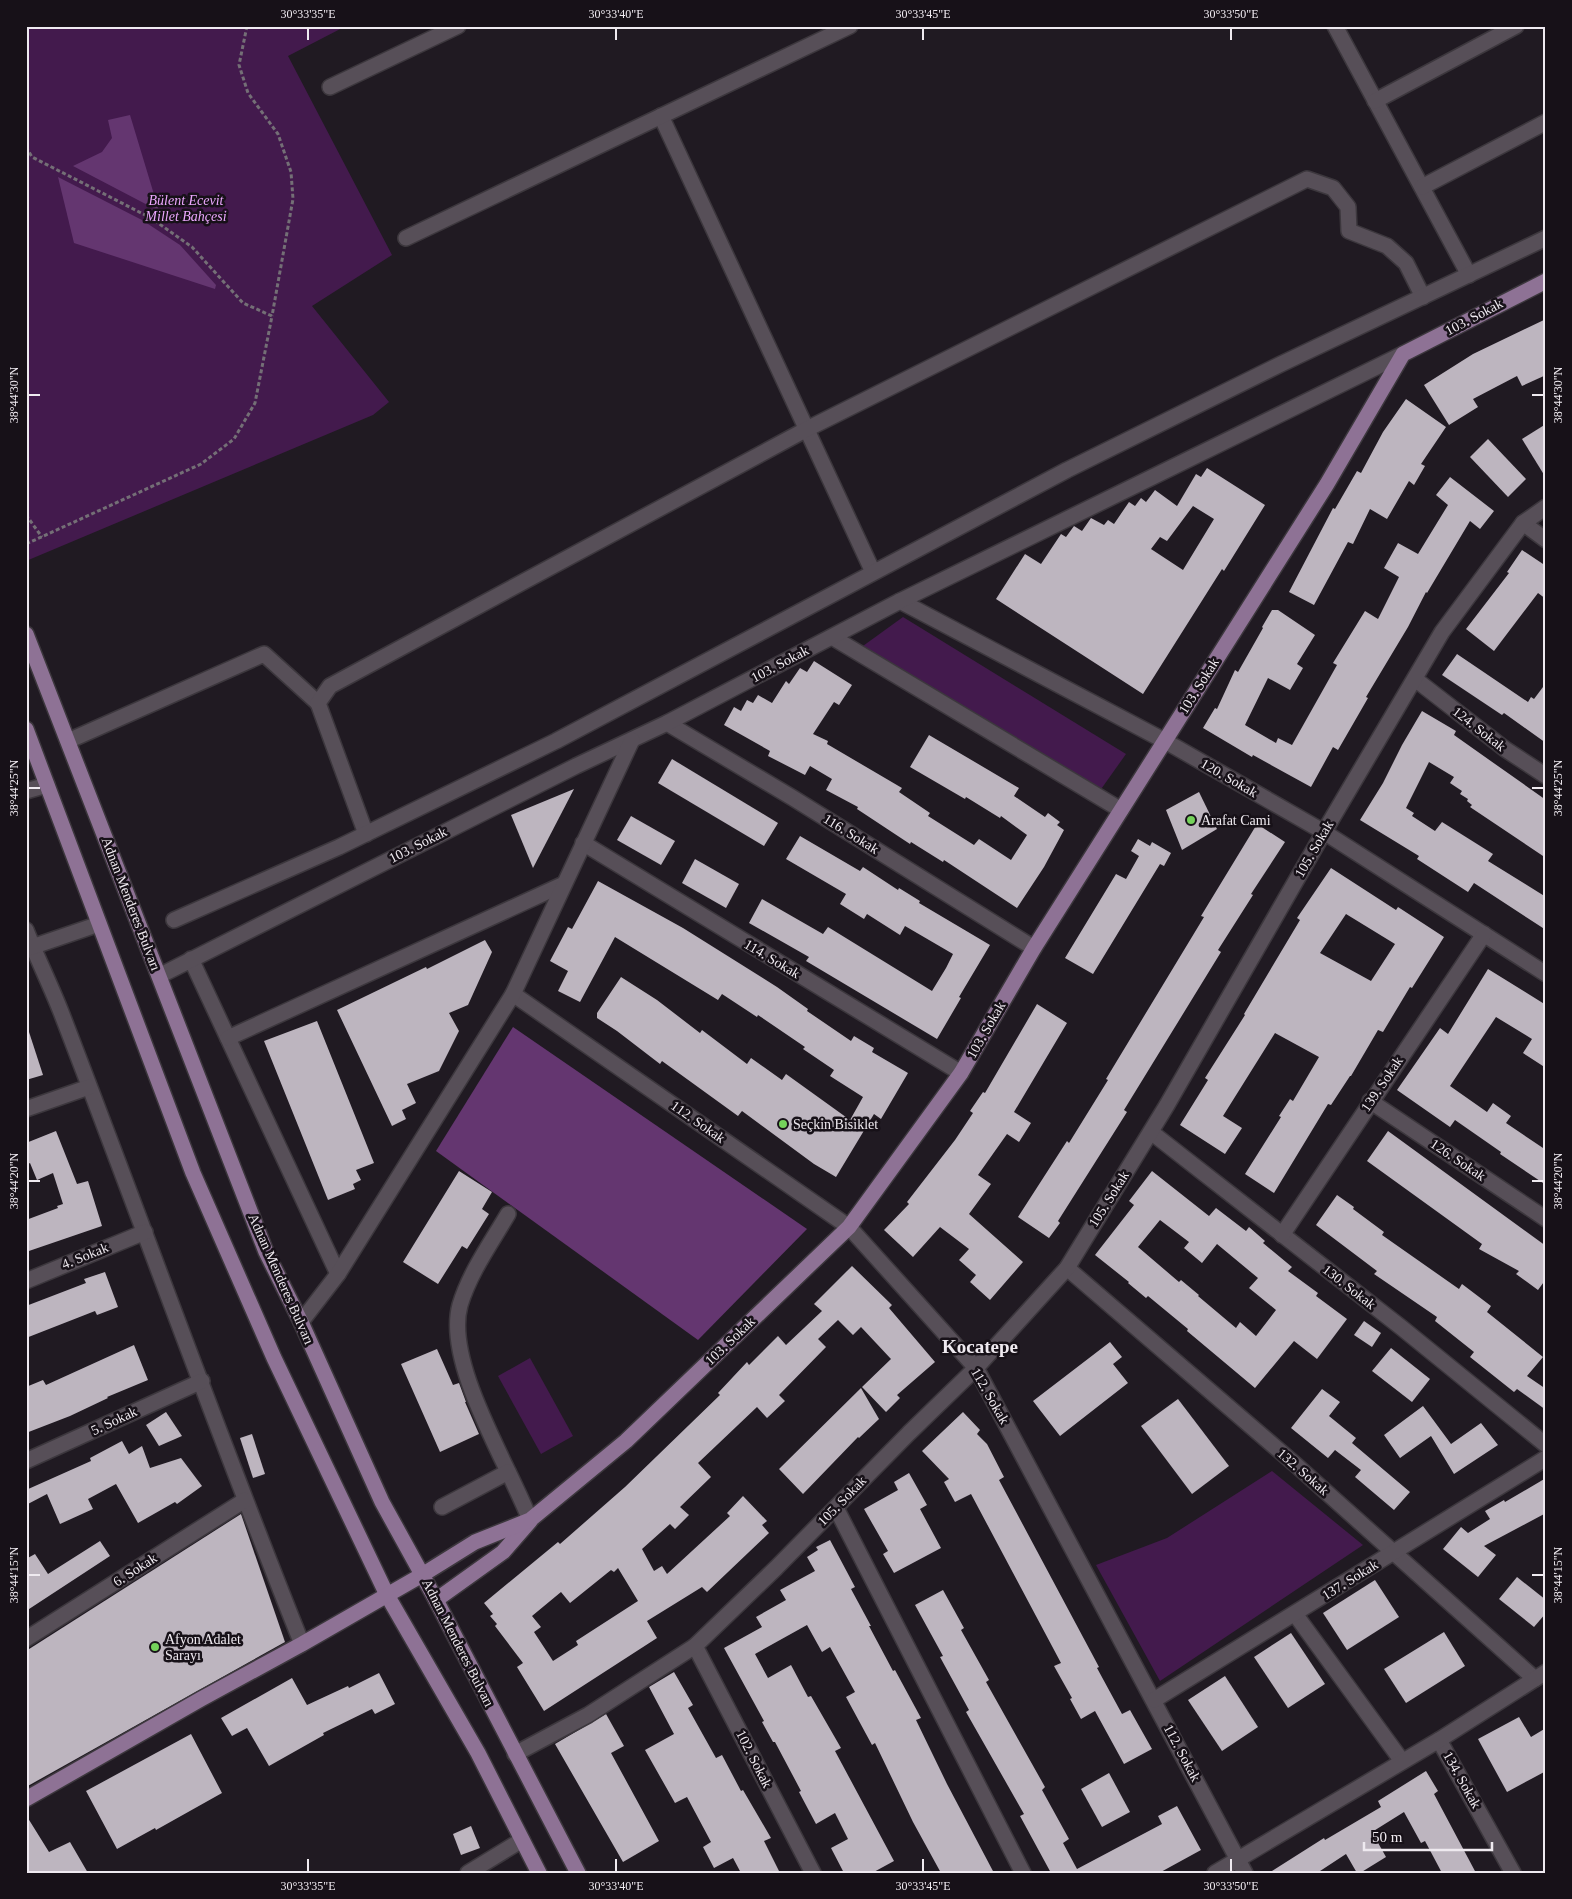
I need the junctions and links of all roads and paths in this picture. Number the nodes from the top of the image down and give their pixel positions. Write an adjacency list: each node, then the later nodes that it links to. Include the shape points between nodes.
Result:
1 (248, 26): 17 (path, via 239,64 248,93 278,134 291,172 293,199)
2 (458, 26): 6 (street)
3 (850, 26): 8 (street)
4 (1335, 26): 7 (street)
5 (1516, 26): 7 (street)
6 (330, 88)
7 (1375, 101): 11 (street)
8 (661, 116): 12 (street); 19 (street)
9 (1546, 122): 11 (street)
10 (26, 147): 17 (path, via 32,156 151,218 192,247 243,304)
11 (1422, 187): 14 (street)
12 (406, 238)
13 (1546, 238): 14 (street)
14 (1469, 275): 16 (street)
15 (1546, 281): 18 (main road, 103. Sokak)
16 (1423, 297): 19 (street, via 1406,263 1387,246 1349,231 1348,207 1333,188 1307,179); 26 (street, via 1067,470)
17 (272, 316): 23 (path, via 256,402 234,439 201,464)
18 (1403, 354): 27 (street, 103. Sokak); 36 (main road, 103. Sokak, via 1327,484)
19 (807, 430): 26 (street); 31 (street, via 330,686)
20 (1546, 507): 22 (street, 105. Sokak)
21 (26, 515): 23 (path)
22 (1523, 523): 24 (street); 30 (street, 105. Sokak, via 1442,632)
23 (42, 537): 25 (path)
24 (1546, 540)
25 (26, 544)
26 (872, 572): 42 (street, via 556,741)
27 (900, 601): 29 (street, 103. Sokak); 36 (street, 120. Sokak)
28 (26, 634): 35 (main road, Adnan Menderes Bulvarı)
29 (832, 637): 32 (street, 103. Sokak); 40 (street)
30 (1415, 679): 37 (street, 124. Sokak, via 1505,749); 41 (street, 105. Sokak)
31 (318, 703): 35 (street, via 264,654); 42 (street)
32 (667, 723): 34 (street, 103. Sokak); 50 (street, 116. Sokak)
33 (26, 729): 38 (main road)
34 (632, 740): 43 (street); 51 (street, 103. Sokak)
35 (68, 741): 53 (main road, Adnan Menderes Bulvarı)
36 (1164, 741): 40 (main road, 103. Sokak); 41 (street, 120. Sokak)
37 (1546, 776)
38 (47, 785): 39 (street); 46 (main road)
39 (26, 791)
40 (1121, 810): 50 (main road, 103. Sokak)
41 (1324, 832): 48 (street, 120. Sokak); 60 (street, 105. Sokak)
42 (366, 834): 45 (street)
43 (583, 843): 44 (street); 56 (street, 114. Sokak)
44 (564, 884): 54 (street); 55 (street)
45 (174, 920)
46 (99, 924): 49 (street); 82 (main road, via 192,1173 274,1358)
47 (26, 930): 49 (street)
48 (1484, 934): 52 (street, 120. Sokak); 58 (street, 139. Sokak)
49 (29, 948): 57 (street, via 60,1008)
50 (1034, 948): 56 (main road, 103. Sokak)
51 (191, 959): 53 (street, 103. Sokak); 55 (street)
52 (1546, 974)
53 (159, 976): 69 (main road, Adnan Menderes Bulvarı, via 266,1252)
54 (513, 994): 63 (street, 112. Sokak); 67 (street)
55 (228, 1038): 67 (street)
56 (961, 1073): 63 (main road, 103. Sokak)
57 (89, 1086): 59 (street); 64 (street)
58 (1370, 1101): 62 (street, 126. Sokak); 65 (street, 139. Sokak)
59 (26, 1108)
60 (1150, 1132): 65 (street, 130. Sokak); 66 (street, 105. Sokak)
61 (508, 1214): 75 (street, via 473,1273 460,1306 458,1334 462,1360 473,1392)
62 (1546, 1219)
63 (849, 1227): 70 (street, 112. Sokak); 79 (main road, 103. Sokak, via 626,1441)
64 (145, 1232): 68 (street, 4. Sokak); 71 (street)
65 (1282, 1235): 72 (street, 130. Sokak)
66 (1067, 1268): 70 (street, 105. Sokak); 80 (street, 132. Sokak)
67 (338, 1274): 69 (street)
68 (26, 1280)
69 (301, 1322): 81 (main road, Adnan Menderes Bulvarı, via 382,1502)
70 (976, 1368): 78 (street, 105. Sokak); 89 (street, 112. Sokak)
71 (202, 1381): 74 (street, 5. Sokak); 76 (street)
72 (1546, 1445)
73 (1546, 1458): 80 (street, 137. Sokak)
74 (26, 1461)
75 (508, 1472): 77 (street); 79 (street)
76 (245, 1500): 85 (street, 6. Sokak); 86 (street)
77 (442, 1507)
78 (836, 1508): 87 (street, 105. Sokak); 100 (street)
79 (530, 1520): 81 (main road, 103. Sokak, via 475,1542); 83 (main road, via 503,1552)
80 (1394, 1553): 84 (street, 137. Sokak); 88 (street, 132. Sokak)
81 (422, 1575): 82 (main road, 103. Sokak); 83 (main road, Adnan Menderes Bulvarı)
82 (386, 1595): 86 (main road, 103. Sokak); 94 (main road, via 478,1753)
83 (436, 1600): 91 (main road, Adnan Menderes Bulvarı)
84 (1295, 1614): 89 (street, 137. Sokak); 92 (street)
85 (26, 1639)
86 (302, 1644): 93 (main road, 103. Sokak)
87 (695, 1646): 91 (street, 105. Sokak, via 588,1715); 99 (street, 102. Sokak)
88 (1540, 1676): 90 (street)
89 (1154, 1700): 95 (street, 112. Sokak)
90 (1439, 1740): 92 (street); 103 (street, 134. Sokak)
91 (515, 1754): 98 (main road, Adnan Menderes Bulvarı)
92 (1402, 1761): 95 (street)
93 (26, 1799)
94 (522, 1840): 96 (street); 97 (main road)
95 (1238, 1859): 101 (street); 102 (street, 112. Sokak)
96 (468, 1873)
97 (539, 1873)
98 (578, 1873)
99 (813, 1873)
100 (1023, 1873)
101 (1215, 1873)
102 (1245, 1873)
103 (1513, 1873)

